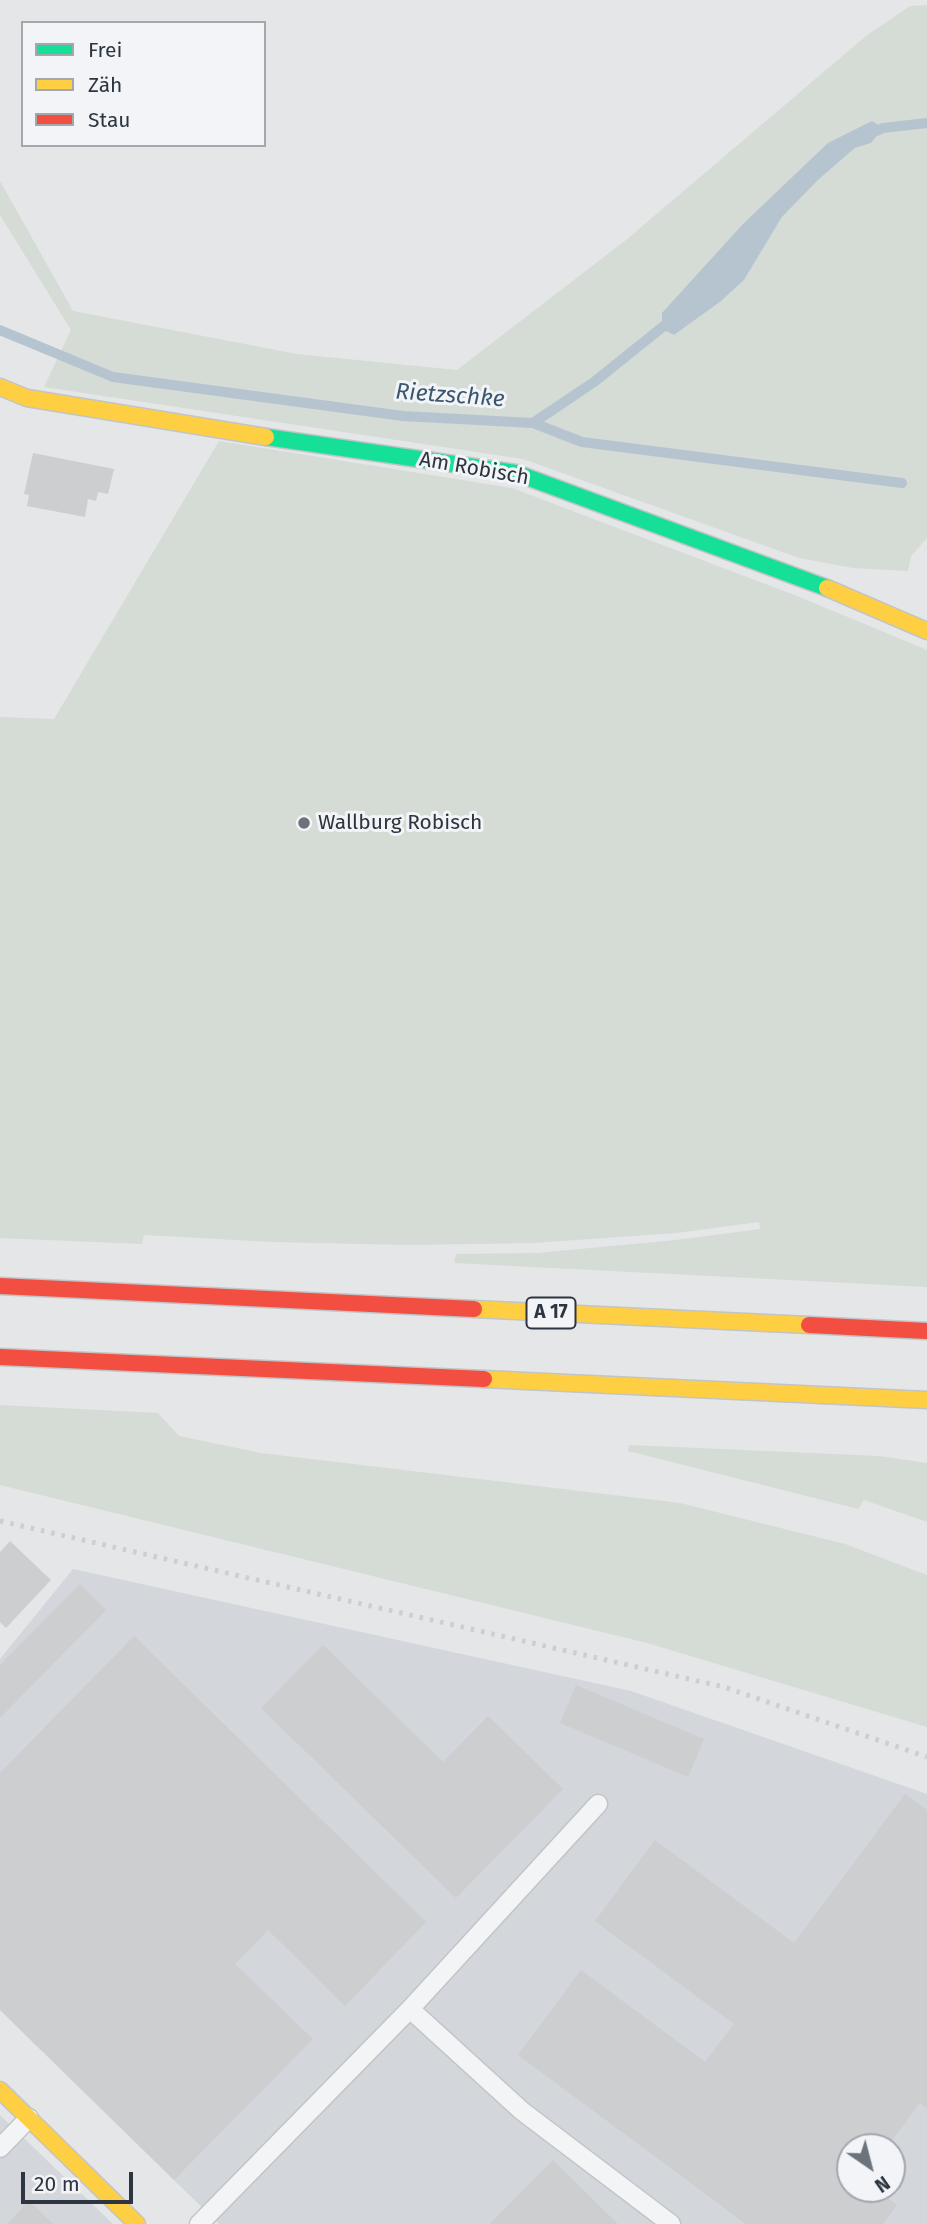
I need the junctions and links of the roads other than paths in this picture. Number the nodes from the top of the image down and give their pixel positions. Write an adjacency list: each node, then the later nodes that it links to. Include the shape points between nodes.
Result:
1 (0, 387): 2 (main road, Am Robisch, via 27,398 516,473 806,579)
2 (927, 631)
3 (0, 1286): 4 (main road, A 17)
4 (927, 1331)
5 (0, 1357): 6 (main road)
6 (927, 1400)
7 (598, 1804): 8 (lane)
8 (410, 2009): 13 (lane); 14 (lane, via 523,2111)
9 (0, 2090): 10 (main road)
10 (29, 2118): 11 (lane); 12 (main road)
11 (0, 2148)
12 (137, 2224)
13 (200, 2224)
14 (671, 2224)

